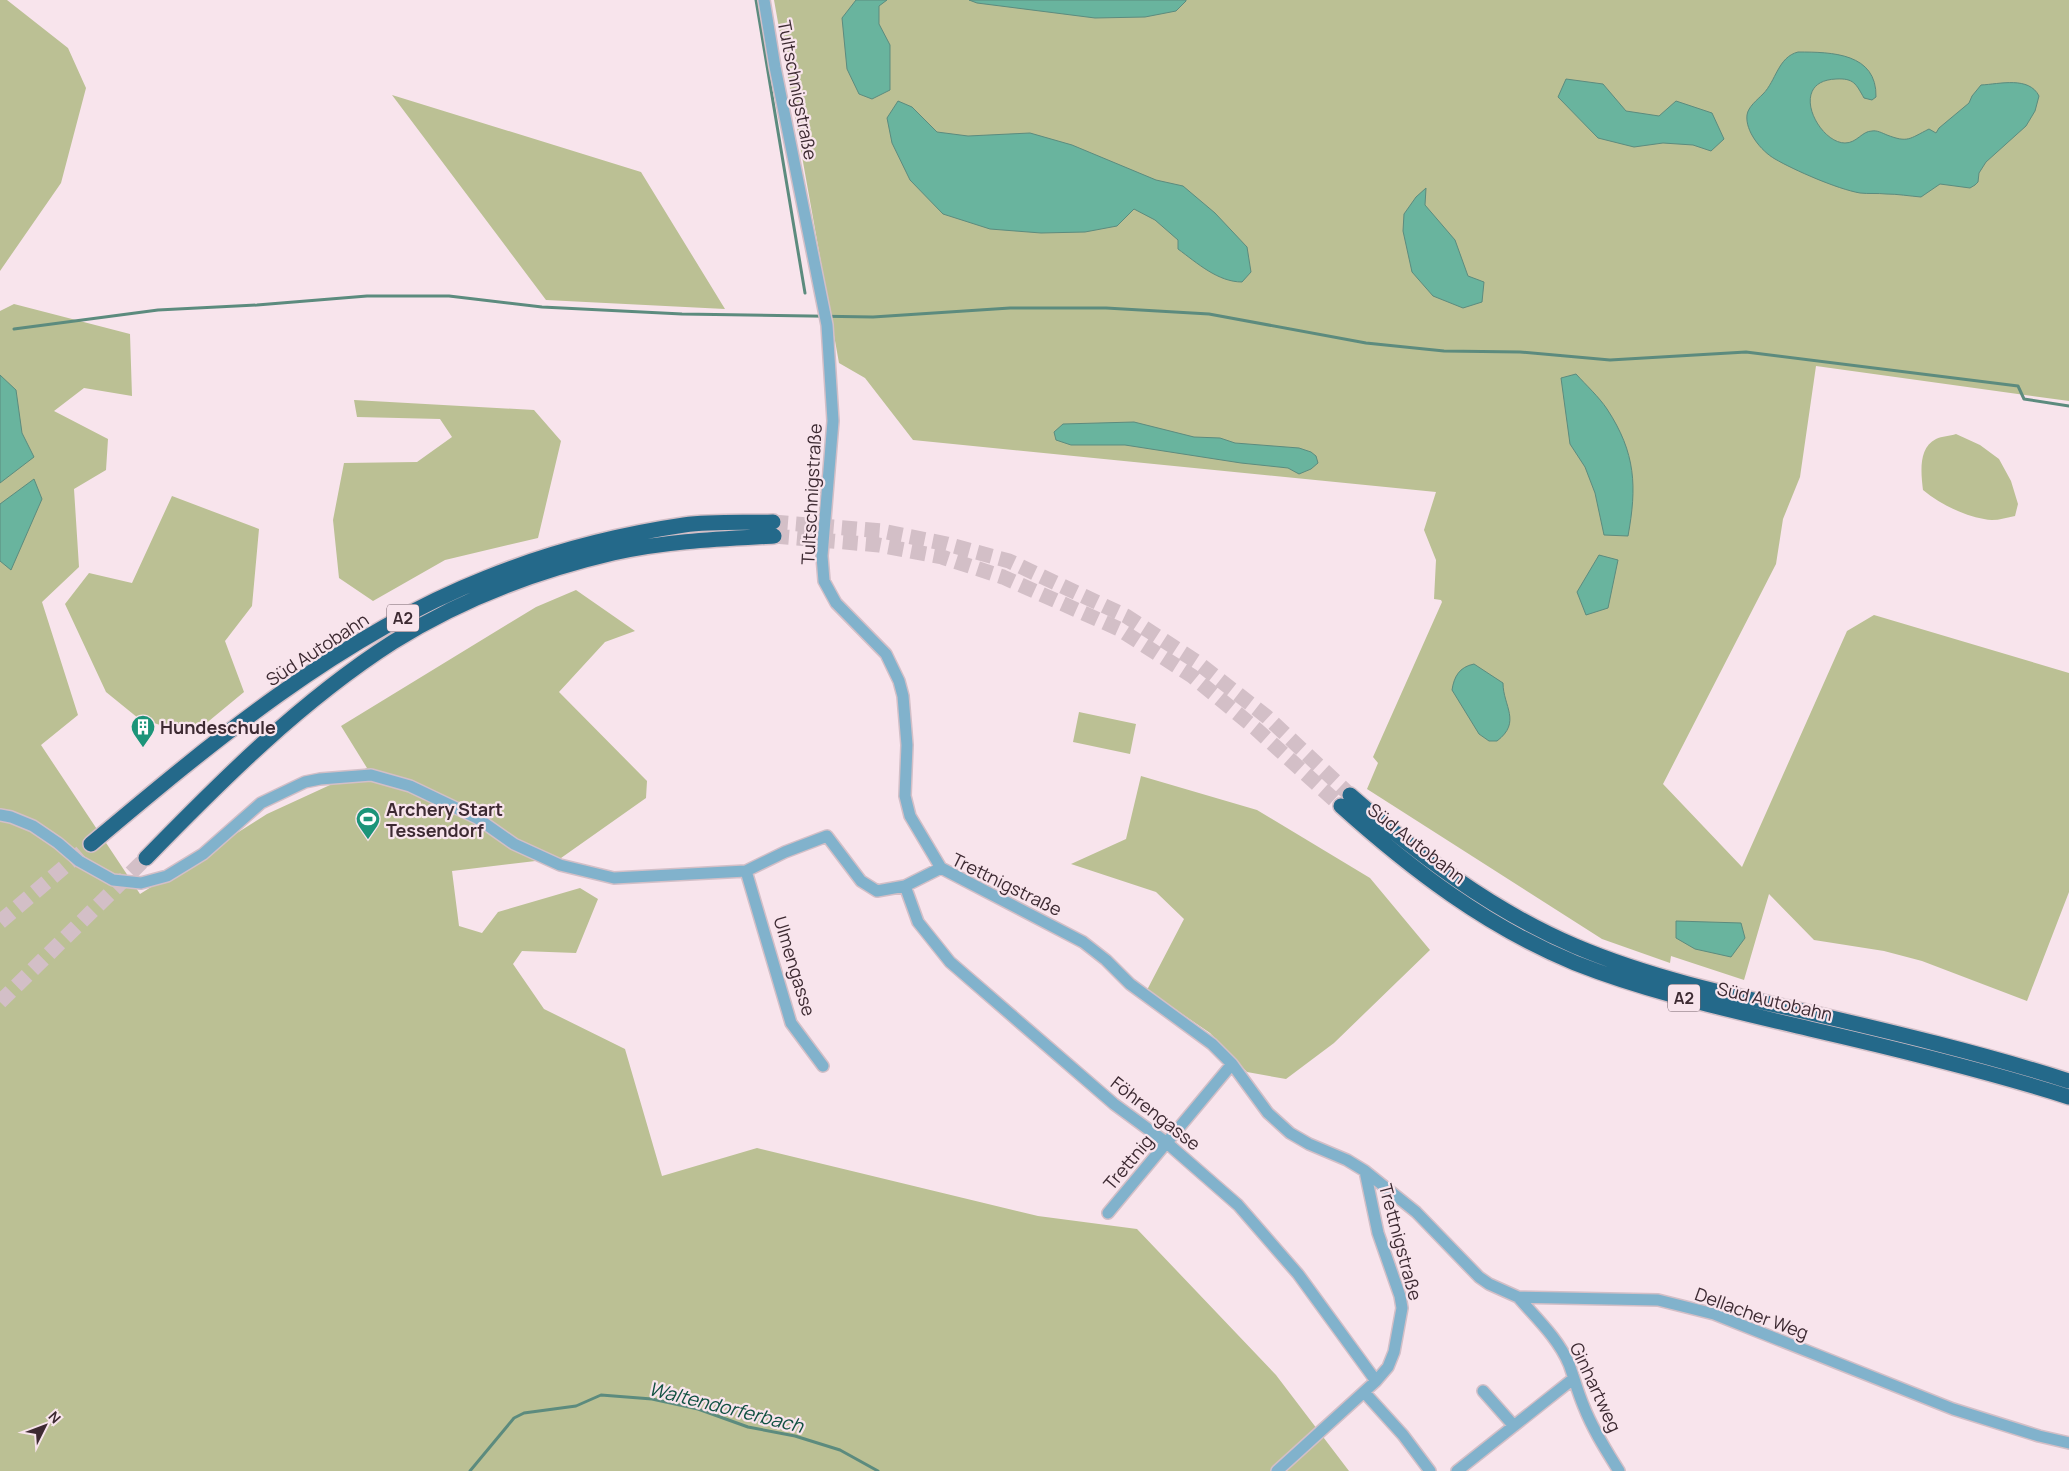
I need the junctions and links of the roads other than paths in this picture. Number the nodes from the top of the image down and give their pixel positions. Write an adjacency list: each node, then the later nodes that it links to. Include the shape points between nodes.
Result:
1 (764, 0): 5 (street, Tultschnigstraße, via 774,67 827,325 833,421 822,556 824,581 836,603 886,654 899,681 907,745 906,796 910,816)
2 (0, 816): 6 (street, Trettnigstraße, via 12,817 32,826 104,876 141,883 159,879 203,854 261,803 306,782 371,775 410,786 477,818 514,844 560,865 614,878)
3 (91, 844): 4 (highway, Süd Autobahn / A2, via 257,711 317,669 445,596 523,564 615,538 686,525 774,529 614,553 526,579 453,609 393,643 330,687 271,735)
4 (146, 858)
5 (941, 868): 7 (street, Trettnigstraße); 8 (street, Trettnigstraße, via 1082,942 1130,984 1203,1035)
6 (746, 871): 7 (street, Trettnigstraße, via 827,836 861,881 877,891); 9 (street, Ulmengasse, via 791,1023)
7 (905, 886): 12 (street, Föhrengasse, via 918,922 950,962 1114,1104)
8 (1232, 1064): 12 (street, Trettnig); 13 (street, Trettnigstraße, via 1268,1113 1290,1133)
9 (823, 1066)
10 (2069, 1081): 11 (highway, Süd Autobahn / A2, via 1954,1048 1637,970 1574,946 1469,889 1346,801 1382,843 1465,904 1516,934 1574,962 1635,985 1936,1059)
11 (2069, 1097)
12 (1167, 1143): 14 (street, Trettnig); 17 (street, Föhrengasse, via 1225,1192 1254,1222 1319,1301)
13 (1365, 1171): 15 (street, Dellacher Weg, via 1416,1212 1479,1277); 17 (street, Trettnigstraße, via 1378,1233 1402,1308 1394,1352)
14 (1108, 1213)
15 (1518, 1298): 16 (street, Ginhartweg, via 1546,1328 1569,1364); 21 (street, Dellacher Weg, via 1658,1300 1714,1314 1953,1409)
16 (1573, 1380): 20 (street); 25 (street, Ginhartweg, via 1594,1429)
17 (1376, 1381): 19 (street, Trettnigstraße)
18 (1483, 1391): 20 (street)
19 (1364, 1392): 22 (street, Trettnigstraße); 23 (street)
20 (1514, 1426): 24 (street)
21 (2069, 1443)
22 (1277, 1471)
23 (1430, 1471)
24 (1457, 1471)
25 (1619, 1471)

